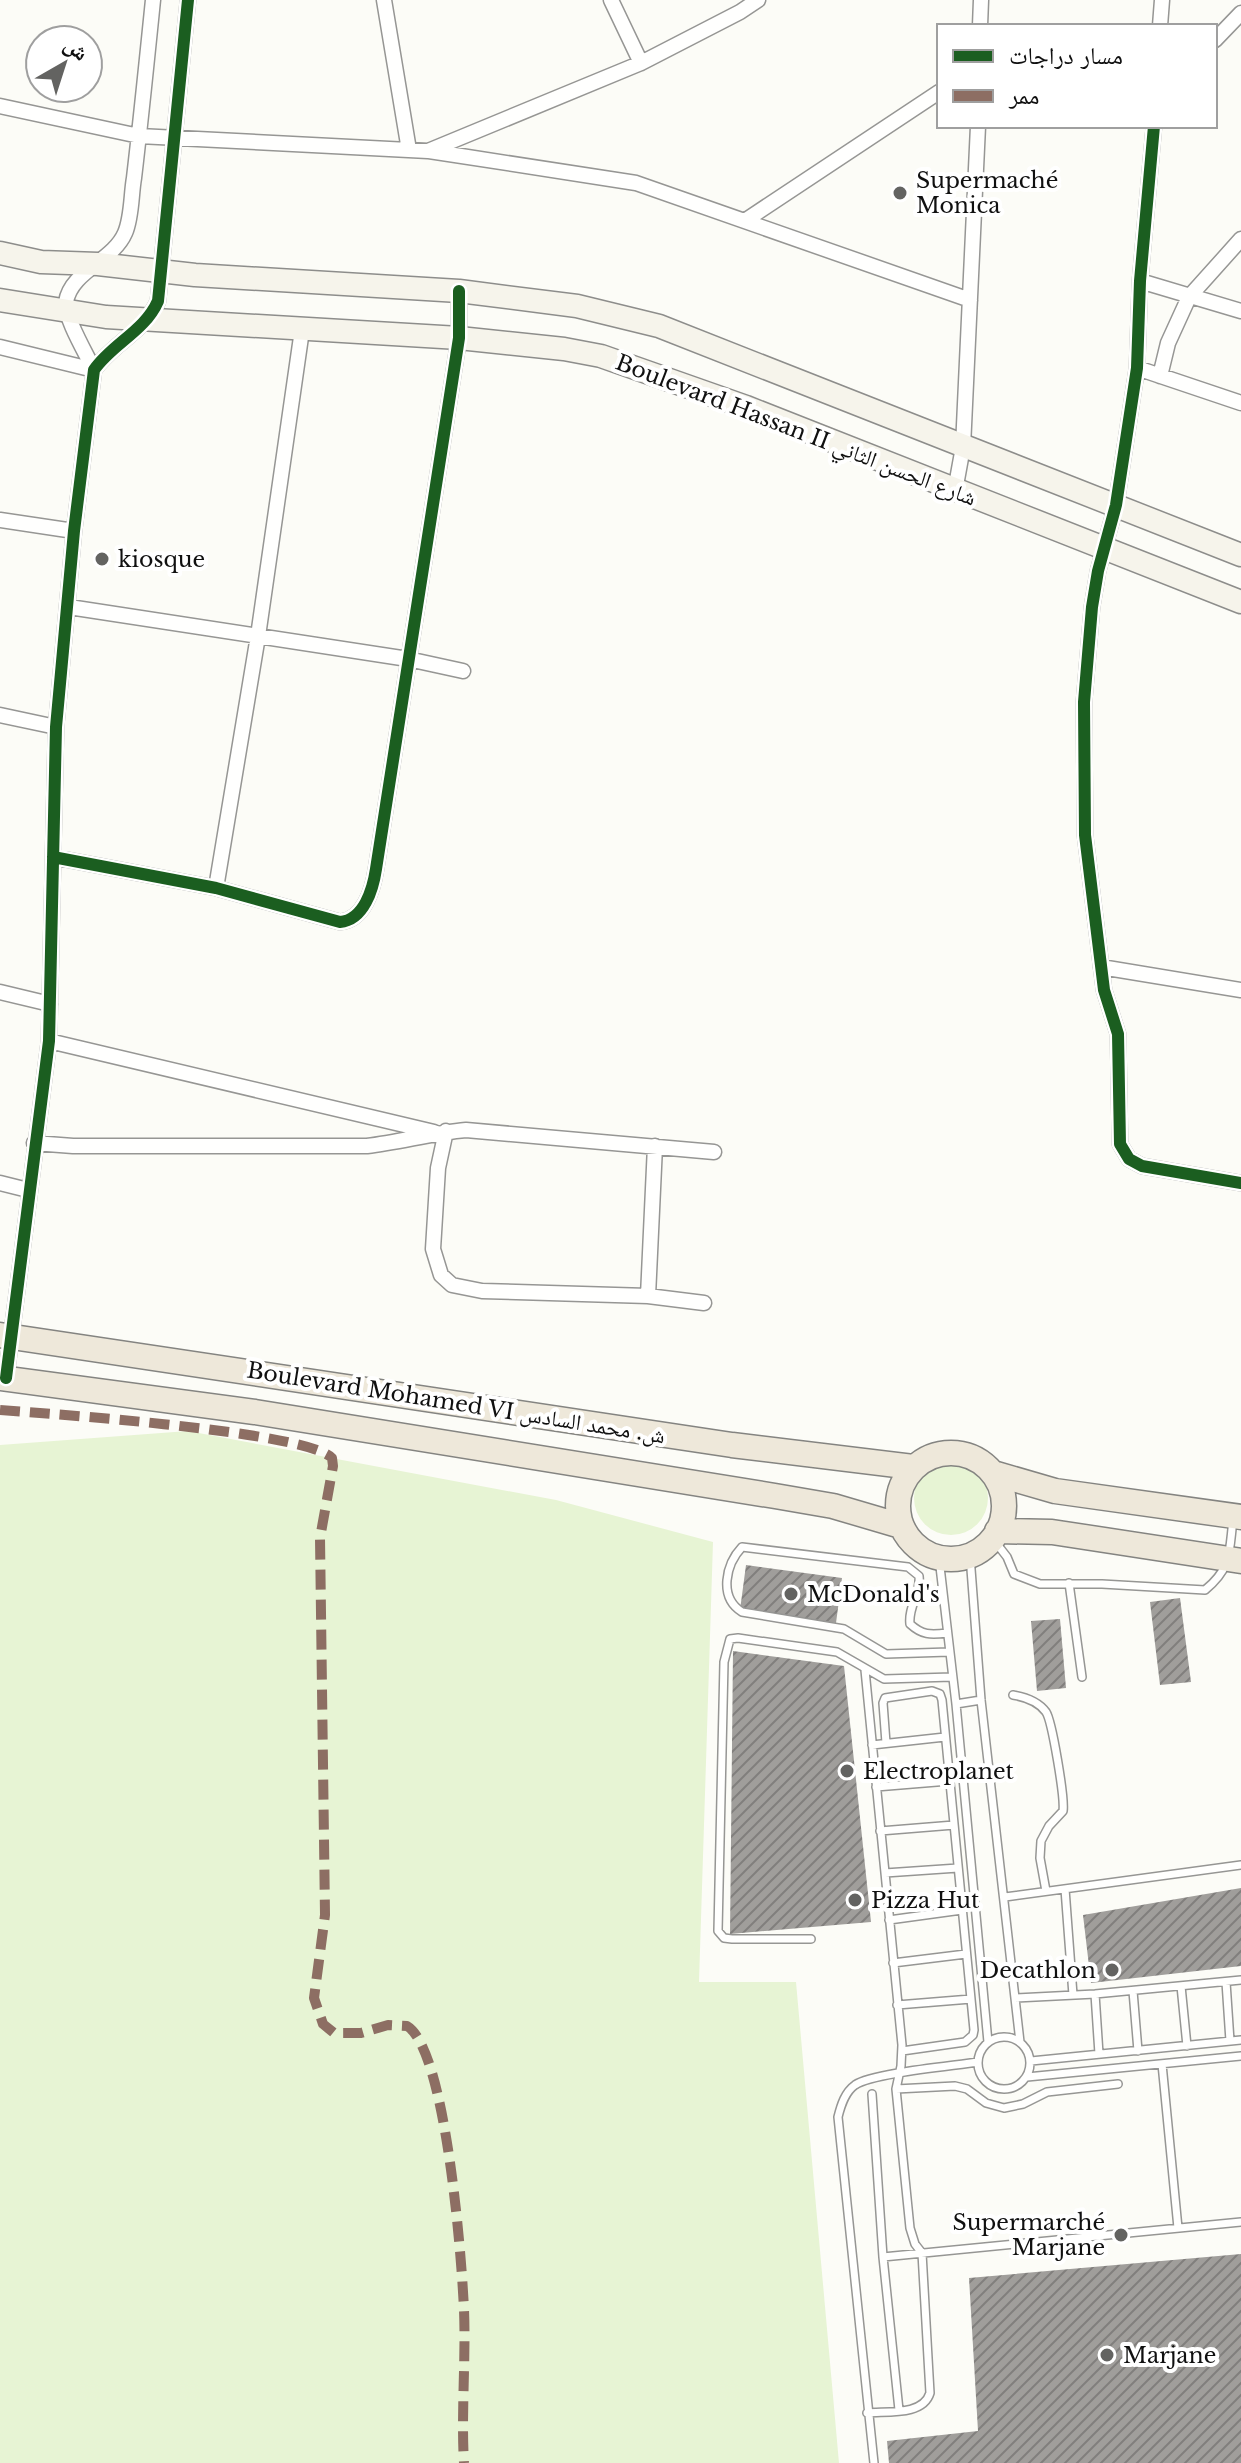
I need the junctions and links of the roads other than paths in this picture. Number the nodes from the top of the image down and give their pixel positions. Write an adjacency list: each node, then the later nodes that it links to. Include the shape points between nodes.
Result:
1 (153, 0): 17 (street)
2 (188, 0): 18 (street)
3 (384, 0): 19 (street)
4 (611, 0): 12 (street)
5 (758, 0): 12 (street)
6 (981, 0): 9 (street)
7 (1162, 0): 10 (street)
8 (1241, 13): 11 (street)
9 (980, 24)
10 (1160, 24)
11 (1217, 38)
12 (641, 63): 20 (street)
13 (937, 93): 21 (street)
14 (0, 106): 17 (street)
15 (978, 128): 30 (street)
16 (1154, 128): 26 (street)
17 (139, 136): 18 (street); 24 (street, via 126,231)
18 (176, 139): 19 (street); 25 (street)
19 (409, 150): 20 (street)
20 (428, 151): 21 (street, via 636,183)
21 (746, 220): 30 (street)
22 (1241, 239): 28 (street)
23 (0, 253): 24 (main road, Boulevard Hassan II شارع الحسن الثاني, via 41,262)
24 (98, 264): 25 (main road, Boulevard Hassan II شارع الحسن الثاني); 32 (street, via 71,288)
25 (162, 272): 27 (main road, Boulevard Hassan II شارع الحسن الثاني); 33 (street, via 158,301)
26 (1140, 281): 28 (street); 37 (street)
27 (459, 291): 35 (street); 41 (main road, Boulevard Hassan II شارع الحسن الثاني, via 577,306 659,326)
28 (1189, 297): 31 (street); 39 (street)
29 (0, 300): 32 (main road, Boulevard Hassan II شارع الحسن الثاني)
30 (970, 300): 41 (street)
31 (1241, 311)
32 (67, 312): 33 (main road, Boulevard Hassan II شارع الحسن الثاني); 38 (street)
33 (147, 320): 34 (main road, Boulevard Hassan II شارع الحسن الثاني); 38 (street, via 104,355)
34 (302, 330): 35 (main road, Boulevard Hassan II شارع الحسن الثاني); 50 (street)
35 (459, 338): 42 (main road, Boulevard Hassan II شارع الحسن الثاني, via 564,349 640,367); 51 (street)
36 (0, 347): 38 (street)
37 (1137, 368): 39 (street); 43 (street)
38 (94, 370): 45 (street)
39 (1160, 376): 40 (street)
40 (1241, 403)
41 (963, 447): 42 (street); 43 (main road, Boulevard Hassan II شارع الحسن الثاني)
42 (955, 491): 46 (main road, Boulevard Hassan II شارع الحسن الثاني)
43 (1116, 505): 46 (street); 47 (main road, Boulevard Hassan II شارع الحسن الثاني)
44 (0, 520): 45 (street)
45 (74, 531): 49 (street)
46 (1105, 547): 48 (main road, Boulevard Hassan II شارع الحسن الثاني); 57 (street, via 1092,607 1084,702 1085,835)
47 (1241, 555)
48 (1241, 602)
49 (69, 607): 50 (street); 54 (street)
50 (258, 636): 51 (street); 56 (street)
51 (408, 659): 52 (street); 56 (street, via 374,882 353,919 340,922)
52 (463, 671)
53 (0, 715): 54 (street)
54 (56, 727): 55 (street)
55 (53, 857): 56 (street); 60 (street)
56 (216, 888)
57 (1101, 967): 58 (street); 67 (street, via 1118,1034 1120,1144 1129,1159 1142,1166)
58 (1241, 990)
59 (0, 992): 60 (street)
60 (50, 1004): 61 (street)
61 (49, 1041): 62 (street); 63 (street)
62 (440, 1132): 63 (street, via 367,1146); 64 (street, via 507,1132); 69 (street, via 433,1249 441,1275 452,1285 482,1291)
63 (34, 1143): 68 (street)
64 (655, 1146): 65 (street); 69 (street)
65 (714, 1152)
66 (0, 1183): 68 (street)
67 (1241, 1183)
68 (28, 1190): 71 (street)
69 (648, 1296): 70 (street)
70 (704, 1303)
71 (6, 1336): 72 (street); 73 (main road, Boulevard Mohamed VI ش. محمد السادس)
72 (3, 1378): 76 (main road, Boulevard Mohamed VI ش. محمد السادس, via 255,1412)
73 (732, 1445): 74 (main road, Boulevard Mohamed VI ش. محمد السادس); 76 (main road)
74 (913, 1467): 75 (main road, via 936,1455 963,1453); 78 (main road, via 901,1485)
75 (993, 1473): 77 (main road, via 1055,1491); 79 (main road, via 1004,1506)
76 (727, 1489): 78 (main road, Boulevard Mohamed VI ش. محمد السادس, via 833,1506)
77 (1238, 1516): 82 (lane)
78 (901, 1526): 81 (main road, via 916,1547)
79 (995, 1535): 80 (main road); 82 (main road, via 1052,1532); 83 (lane, via 1014,1574 1040,1584)
80 (970, 1556): 81 (main road); 90 (lane)
81 (939, 1558): 84 (lane)
82 (1234, 1560): 83 (lane, via 1205,1590)
83 (1069, 1583): 88 (lane)
84 (947, 1633): 85 (lane); 85 (lane, via 919,1633 910,1624 909,1612 920,1587 919,1576 908,1567 742,1547 730,1559 727,1596 742,1612 844,1629 886,1654)
85 (949, 1652): 87 (lane)
86 (865, 1670): 87 (lane, via 894,1680); 94 (lane); 107 (lane, via 837,1652 738,1638 727,1646 718,1931 732,1939)
87 (952, 1677): 91 (lane)
88 (1082, 1677)
89 (1013, 1695): 103 (lane, via 1048,1715 1064,1801 1060,1816 1041,1841)
90 (981, 1700): 91 (lane); 104 (lane)
91 (956, 1704): 121 (lane)
92 (945, 1737): 93 (lane); 93 (lane, via 940,1694 892,1695 883,1703); 95 (lane)
93 (886, 1743): 94 (lane)
94 (872, 1745): 96 (lane)
95 (949, 1781): 96 (lane); 97 (lane)
96 (876, 1787): 98 (lane)
97 (954, 1825): 98 (lane); 100 (lane)
98 (880, 1831): 101 (lane)
99 (1241, 1865): 102 (lane)
100 (958, 1868): 101 (lane); 105 (lane)
101 (885, 1873): 106 (lane)
102 (1065, 1889): 103 (lane); 115 (lane)
103 (1046, 1891): 104 (lane)
104 (1005, 1897): 116 (lane)
105 (962, 1910): 106 (lane); 108 (lane)
106 (889, 1920): 109 (lane)
107 (811, 1939)
108 (966, 1954): 109 (lane); 117 (lane)
109 (893, 1963): 118 (lane)
110 (1241, 1980): 111 (lane)
111 (1226, 1982): 112 (lane); 120 (lane)
112 (1181, 1986): 113 (lane); 123 (lane)
113 (1133, 1991): 114 (lane); 125 (lane)
114 (1095, 1994): 115 (lane); 126 (lane)
115 (1073, 1995): 116 (lane)
116 (1015, 1998): 122 (lane)
117 (971, 1999): 118 (lane); 124 (lane, via 970,2039)
118 (897, 2005): 124 (lane)
119 (1241, 2040): 120 (lane)
120 (1230, 2041): 123 (lane)
121 (988, 2042): 122 (lane, via 1009,2037); 129 (lane)
122 (1020, 2042): 128 (lane)
123 (1187, 2046): 125 (lane)
124 (902, 2051): 131 (lane)
125 (1138, 2051): 126 (lane)
126 (1099, 2054): 128 (lane)
127 (1241, 2056): 130 (lane)
128 (1031, 2061): 132 (lane)
129 (978, 2062): 131 (lane); 132 (lane, via 980,2074 997,2089 1008,2090)
130 (1162, 2064): 132 (lane); 137 (lane)
131 (898, 2075): 134 (lane); 141 (lane, via 856,2084 842,2101 838,2117)
132 (1027, 2077)
133 (1118, 2084): 134 (lane, via 1047,2092 1004,2108 955,2086)
134 (896, 2089): 138 (lane, via 910,2228)
135 (872, 2094): 139 (lane)
136 (1241, 2222): 137 (lane)
137 (1178, 2228): 138 (lane)
138 (922, 2253): 139 (lane); 140 (lane, via 930,2393 923,2406)
139 (883, 2257): 140 (lane)
140 (899, 2410): 141 (lane)
141 (867, 2413): 142 (lane)
142 (874, 2463)

